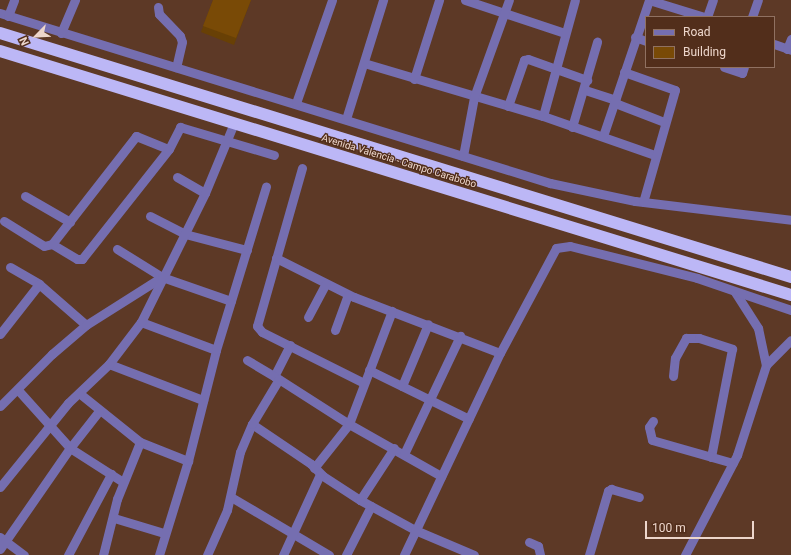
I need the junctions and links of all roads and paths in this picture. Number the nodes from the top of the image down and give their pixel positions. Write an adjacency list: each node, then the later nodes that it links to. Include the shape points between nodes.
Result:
1 (14, 0): 15 (street)
2 (75, 0): 20 (street)
3 (332, 0): 40 (street)
4 (383, 0): 29 (street)
5 (439, 0): 35 (street)
6 (465, 0): 14 (street)
7 (509, 0): 14 (street)
8 (575, 0): 21 (street)
9 (649, 0): 12 (street); 22 (street)
10 (713, 0): 17 (street)
11 (758, 0): 18 (street)
12 (671, 3): 16 (street)
13 (158, 7): 30 (street, via 159,14 180,36 182,42)
14 (504, 13): 21 (street); 38 (street)
15 (4, 14): 20 (street)
16 (703, 16)
17 (705, 16)
18 (752, 16)
19 (0, 33): 72 (highway, Avenida Valencia - Campo Carabobo)
20 (61, 33): 30 (street)
21 (565, 33): 33 (street)
22 (634, 37): 24 (street); 34 (street)
23 (791, 39): 27 (street)
24 (645, 40)
25 (597, 42): 36 (street)
26 (775, 44): 27 (street)
27 (789, 49)
28 (0, 51): 45 (highway, Avenida Valencia - Campo Carabobo)
29 (364, 63): 35 (street); 43 (street)
30 (176, 67): 40 (street)
31 (727, 68): 32 (street, via 742,73)
32 (744, 68)
33 (556, 70): 36 (street); 41 (street, via 528,59 524,60); 42 (street)
34 (624, 72): 39 (street); 44 (street, via 675,90)
35 (414, 79): 38 (street)
36 (587, 80): 37 (street)
37 (585, 90): 39 (street); 46 (street)
38 (474, 97): 41 (street); 52 (street)
39 (615, 102): 44 (street); 47 (street)
40 (296, 103): 43 (street)
41 (508, 106): 42 (street)
42 (543, 116): 46 (street)
43 (346, 119): 52 (street)
44 (664, 122): 50 (street)
45 (234, 123): 48 (street); 68 (highway, Avenida Valencia - Campo Carabobo)
46 (572, 127): 47 (street)
47 (603, 136): 50 (street)
48 (228, 140): 49 (street, via 180,127); 51 (street); 56 (street)
49 (169, 149): 62 (street, via 136,136); 64 (street, via 85,257 77,259)
50 (655, 154): 58 (street)
51 (274, 156)
52 (463, 156): 58 (street, via 550,183 602,196)
53 (302, 168): 67 (street)
54 (177, 177): 56 (street)
55 (266, 186): 66 (street)
56 (205, 193): 63 (street)
57 (25, 196): 62 (street)
58 (643, 202): 60 (street)
59 (150, 216): 63 (street)
60 (791, 220)
61 (4, 221): 64 (street, via 44,246)
62 (70, 222): 64 (street)
63 (185, 234): 66 (street); 71 (street)
64 (52, 244)
65 (117, 249): 71 (street)
66 (247, 250): 78 (street)
67 (276, 258): 73 (street); 89 (street, via 258,326 262,332)
68 (678, 260): 70 (street); 77 (highway, Avenida Valencia - Campo Carabobo)
69 (10, 267): 74 (street)
70 (672, 273): 75 (street, via 697,278); 91 (street, via 570,246 556,248)
71 (162, 277): 78 (street); 82 (street); 84 (street)
72 (791, 277)
73 (326, 283): 76 (street); 81 (street)
74 (39, 284): 84 (street); 86 (street)
75 (735, 292): 79 (street); 94 (street, via 758,328)
76 (348, 294): 80 (street); 85 (street)
77 (791, 295)
78 (231, 301): 90 (street)
79 (791, 310)
80 (392, 311): 83 (street); 95 (street)
81 (308, 317)
82 (141, 322): 90 (street); 93 (street)
83 (428, 324): 87 (street); 99 (street)
84 (86, 325): 100 (street, via 52,354)
85 (335, 330)
86 (0, 334)
87 (460, 336): 91 (street); 103 (street)
88 (791, 340): 94 (street)
89 (290, 345): 97 (street); 98 (street)
90 (216, 350): 102 (street)
91 (500, 353): 106 (street)
92 (247, 360): 97 (street)
93 (109, 364): 101 (street); 102 (street)
94 (766, 365): 117 (street, via 744,437)
95 (369, 370): 98 (street); 99 (street)
96 (673, 376): 115 (street, via 675,358 686,338 699,338 732,349)
97 (276, 378): 108 (street); 109 (street)
98 (364, 383): 109 (street)
99 (402, 386): 103 (street)
100 (18, 390): 104 (street); 110 (street)
101 (79, 393): 105 (street); 110 (street)
102 (203, 400): 116 (street)
103 (431, 400): 106 (street); 114 (street)
104 (0, 406)
105 (99, 411): 111 (street); 112 (street)
106 (469, 419): 120 (street)
107 (653, 421): 115 (street, via 648,427 652,440)
108 (252, 424): 118 (street); 123 (street, via 240,452)
109 (349, 424): 113 (street); 118 (street)
110 (49, 426): 112 (street); 122 (street)
111 (140, 442): 116 (street); 121 (street)
112 (70, 448): 119 (street); 131 (street)
113 (394, 448): 114 (street); 125 (street)
114 (404, 454): 120 (street)
115 (711, 457): 117 (street)
116 (188, 461): 129 (street)
117 (733, 463): 146 (street)
118 (317, 471): 125 (street); 130 (street)
119 (110, 474): 121 (street); 136 (street)
120 (441, 476): 128 (street)
121 (123, 482): 127 (street)
122 (0, 487)
123 (231, 496): 130 (street); 139 (street)
124 (639, 497): 145 (street, via 611,489 608,491)
125 (360, 500): 126 (street)
126 (371, 506): 128 (street); 142 (street)
127 (114, 518): 129 (street); 137 (street)
128 (416, 530): 134 (street); 143 (street)
129 (164, 533): 138 (street)
130 (293, 533): 140 (street); 141 (street)
131 (3, 539): 133 (street); 135 (street)
132 (529, 542): 144 (street, via 538,546)
133 (0, 549)
134 (467, 554)
135 (24, 555)
136 (68, 555)
137 (103, 555)
138 (158, 555)
139 (207, 555)
140 (283, 555)
141 (329, 555)
142 (346, 555)
143 (404, 555)
144 (540, 555)
145 (589, 555)
146 (685, 555)

